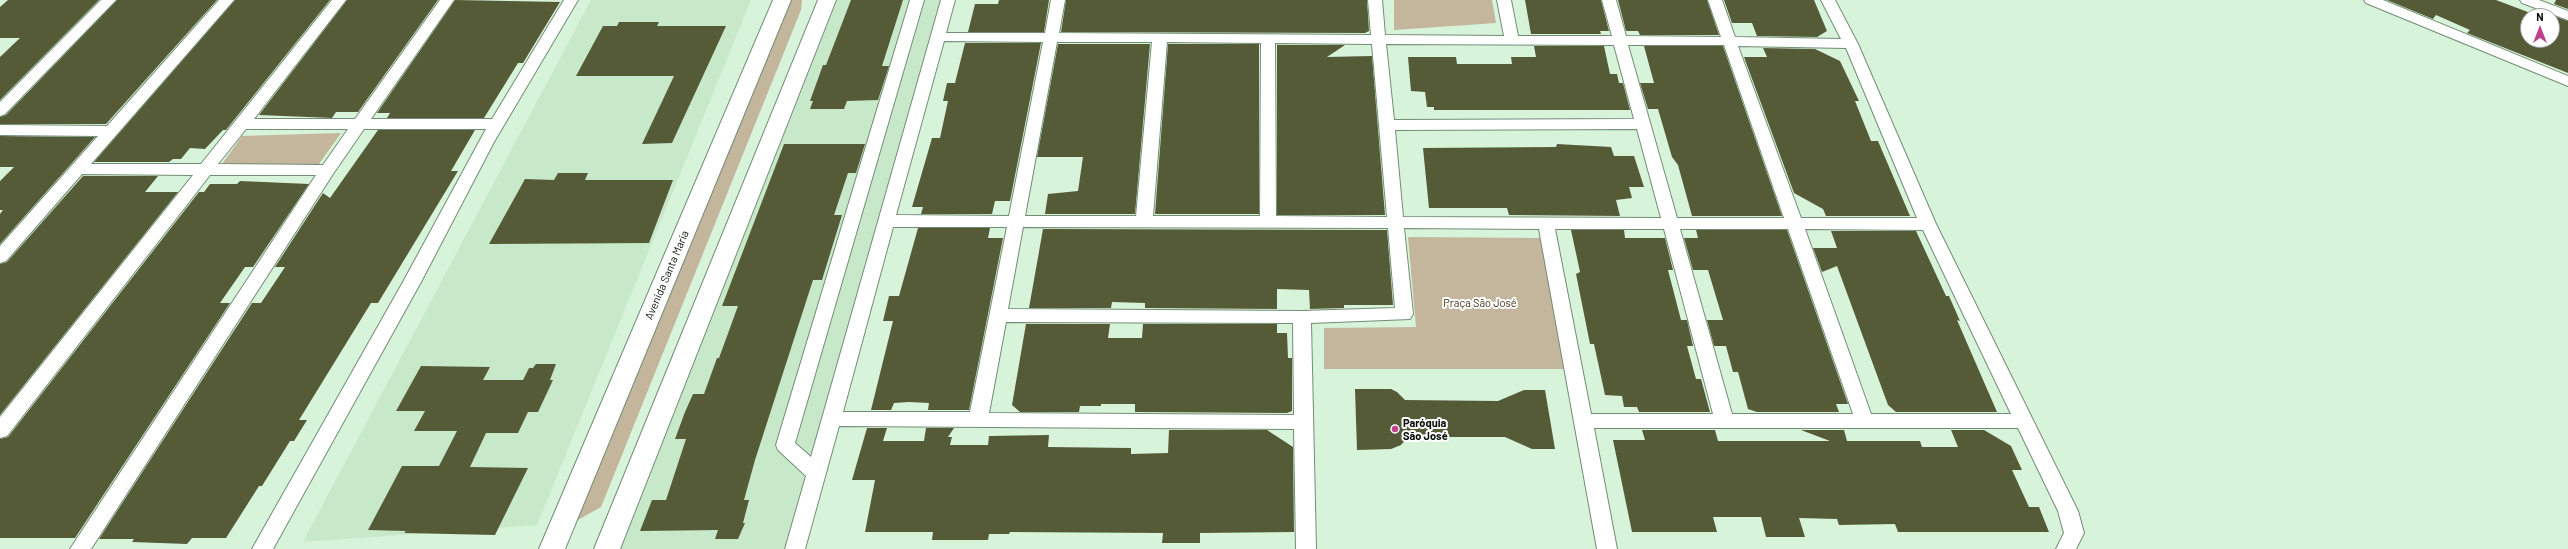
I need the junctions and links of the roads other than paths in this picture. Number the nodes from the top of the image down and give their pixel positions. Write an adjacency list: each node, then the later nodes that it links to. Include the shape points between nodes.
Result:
1 (109, 0): 29 (street)
2 (227, 0): 36 (street)
3 (339, 0): 30 (street)
4 (447, 0): 31 (street)
5 (571, 0): 32 (street)
6 (782, 0): 63 (main road, Avenida Santa Maria)
7 (827, 0): 64 (main road)
8 (917, 0): 60 (street, via 786,445)
9 (948, 0): 19 (street)
10 (1058, 0): 20 (street)
11 (1375, 0): 23 (street)
12 (1504, 0): 24 (street)
13 (1609, 0): 25 (street)
14 (1715, 0): 26 (street)
15 (1828, 0): 27 (street)
16 (2527, 0): 18 (street)
17 (2375, 1): 28 (street)
18 (2568, 16)
19 (938, 37): 20 (street); 40 (street)
20 (1051, 38): 21 (street); 41 (street)
21 (1160, 38): 22 (street); 42 (street)
22 (1268, 38): 23 (street); 43 (street)
23 (1379, 39): 24 (street); 34 (street)
24 (1512, 40): 25 (street)
25 (1619, 40): 26 (street); 33 (street)
26 (1729, 40): 27 (street); 47 (street)
27 (1851, 44): 48 (street)
28 (2568, 81)
29 (0, 111)
30 (242, 124): 31 (street); 38 (street)
31 (359, 124): 32 (street); 39 (street)
32 (497, 124): 62 (street, via 412,282)
33 (1642, 124): 34 (street); 46 (street)
34 (1386, 125): 44 (street)
35 (0, 130): 36 (street)
36 (110, 131): 37 (street)
37 (77, 169): 38 (street); 49 (street)
38 (206, 170): 39 (street); 59 (street)
39 (327, 170): 61 (street)
40 (886, 221): 41 (street); 52 (street)
41 (1016, 221): 42 (street); 50 (street)
42 (1144, 221): 43 (street)
43 (1268, 222): 44 (street)
44 (1394, 222): 45 (street); 51 (street, via 1404,314)
45 (1546, 222): 46 (street); 54 (street)
46 (1669, 222): 47 (street); 57 (street)
47 (1794, 222): 48 (street); 58 (street)
48 (1928, 224): 55 (street)
49 (0, 257)
50 (998, 315): 51 (street); 53 (street)
51 (1302, 317): 56 (street)
52 (831, 419): 53 (street); 60 (street)
53 (978, 420): 56 (street)
54 (1583, 421): 57 (street); 67 (street)
55 (2025, 421): 58 (street); 68 (street, via 2068,511 2074,533)
56 (1303, 422): 66 (street)
57 (1725, 422): 58 (street)
58 (1865, 422)
59 (0, 431)
60 (816, 473): 65 (street)
61 (80, 549)
62 (262, 549)
63 (552, 549)
64 (607, 549)
65 (795, 549)
66 (1306, 549)
67 (1608, 549)
68 (2066, 549)

